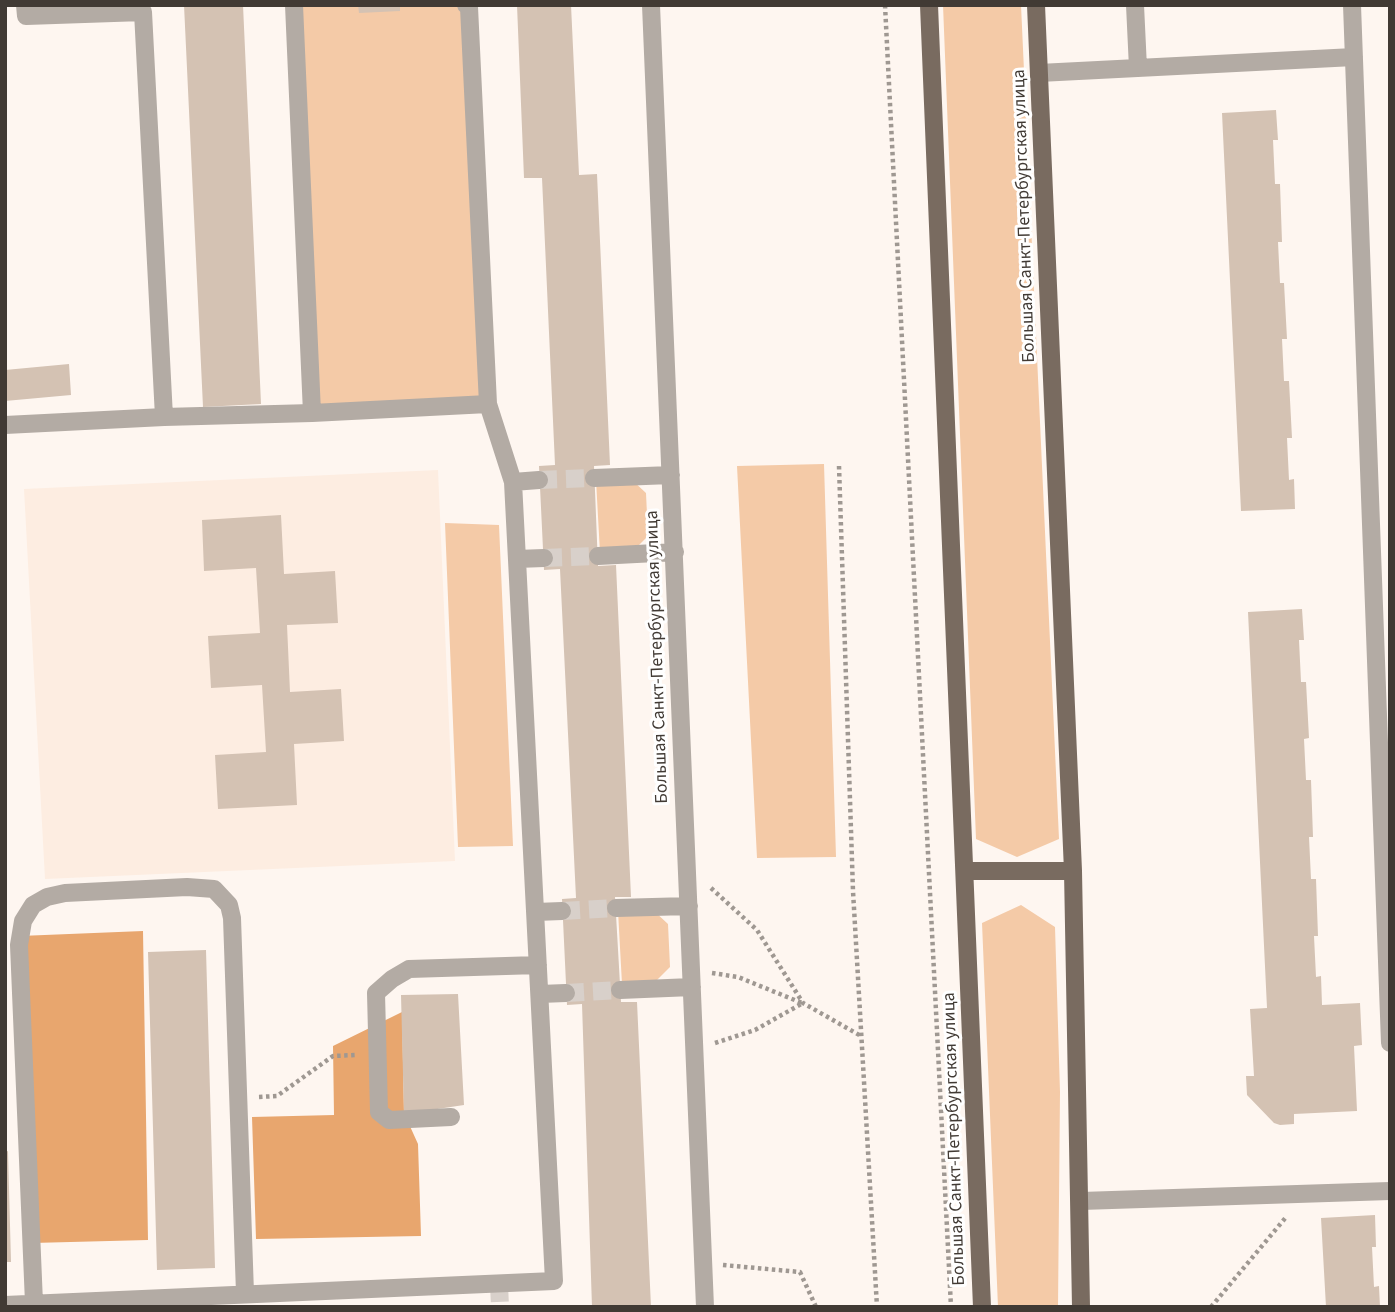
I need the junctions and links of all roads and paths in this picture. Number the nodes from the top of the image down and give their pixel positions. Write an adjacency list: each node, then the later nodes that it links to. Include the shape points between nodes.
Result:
1 (25, 5): 15 (street, via 26,16 143,12)
2 (294, 5): 14 (street)
3 (466, 5): 13 (street)
4 (651, 5): 18 (street, Большая Санкт-Петербургская улица)
5 (886, 5): 56 (path)
6 (929, 5): 27 (main road, Большая Санкт-Петербургская улица)
7 (1037, 5): 12 (main road, Большая Санкт-Петербургская улица)
8 (1135, 5): 11 (street)
9 (1352, 5): 10 (street)
10 (1354, 57): 11 (street); 40 (street)
11 (1138, 68): 12 (street)
12 (1040, 73): 28 (main road, Большая Санкт-Петербургская улица)
13 (488, 404): 14 (street); 21 (street)
14 (312, 413): 15 (street)
15 (164, 417): 16 (street)
16 (5, 425)
17 (839, 466): 39 (path)
18 (671, 475): 19 (street); 22 (street, Большая Санкт-Петербургская улица)
19 (594, 478)
20 (539, 480): 21 (street)
21 (513, 482): 25 (street)
22 (675, 552): 23 (street); 26 (street, Большая Санкт-Петербургская улица)
23 (598, 556)
24 (544, 558): 25 (street)
25 (517, 559): 32 (street)
26 (687, 866): 29 (street, Большая Санкт-Петербургская улица); 38 (path, via 757,930)
27 (965, 871): 28 (main road); 57 (main road, Большая Санкт-Петербургская улица)
28 (1073, 871): 47 (main road, Большая Санкт-Петербургская улица)
29 (689, 906): 30 (street); 34 (street, Большая Санкт-Петербургская улица)
30 (616, 908)
31 (562, 911): 32 (street)
32 (536, 912): 33 (street)
33 (538, 965): 37 (street); 42 (street, via 409,969 376,993)
34 (692, 979): 35 (street); 38 (path, via 738,976); 41 (street, Большая Санкт-Петербургская улица)
35 (620, 990)
36 (566, 993): 37 (street)
37 (540, 994): 49 (street, via 554,1281)
38 (803, 1003): 39 (path); 41 (path, via 755,1030)
39 (862, 1036): 55 (path)
40 (1390, 1043)
41 (695, 1050): 48 (street, Большая Санкт-Петербургская улица)
42 (378, 1054): 43 (path, via 333,1056 278,1096); 44 (street, via 379,1112 389,1120)
43 (238, 1097): 49 (street); 51 (street, via 232,918 229,905 214,889 65,893 33,905 23,921 19,945)
44 (451, 1117)
45 (1390, 1191): 46 (street)
46 (1306, 1194): 47 (street); 59 (path)
47 (1080, 1202): 58 (main road, Большая Санкт-Петербургская улица)
48 (703, 1263): 53 (street, Большая Санкт-Петербургская улица); 54 (path, via 800,1272)
49 (245, 1293): 50 (street)
50 (212, 1301): 51 (street)
51 (34, 1303): 52 (street)
52 (5, 1305)
53 (705, 1307)
54 (816, 1307)
55 (877, 1307)
56 (951, 1307)
57 (982, 1307)
58 (1081, 1307)
59 (1211, 1307)

